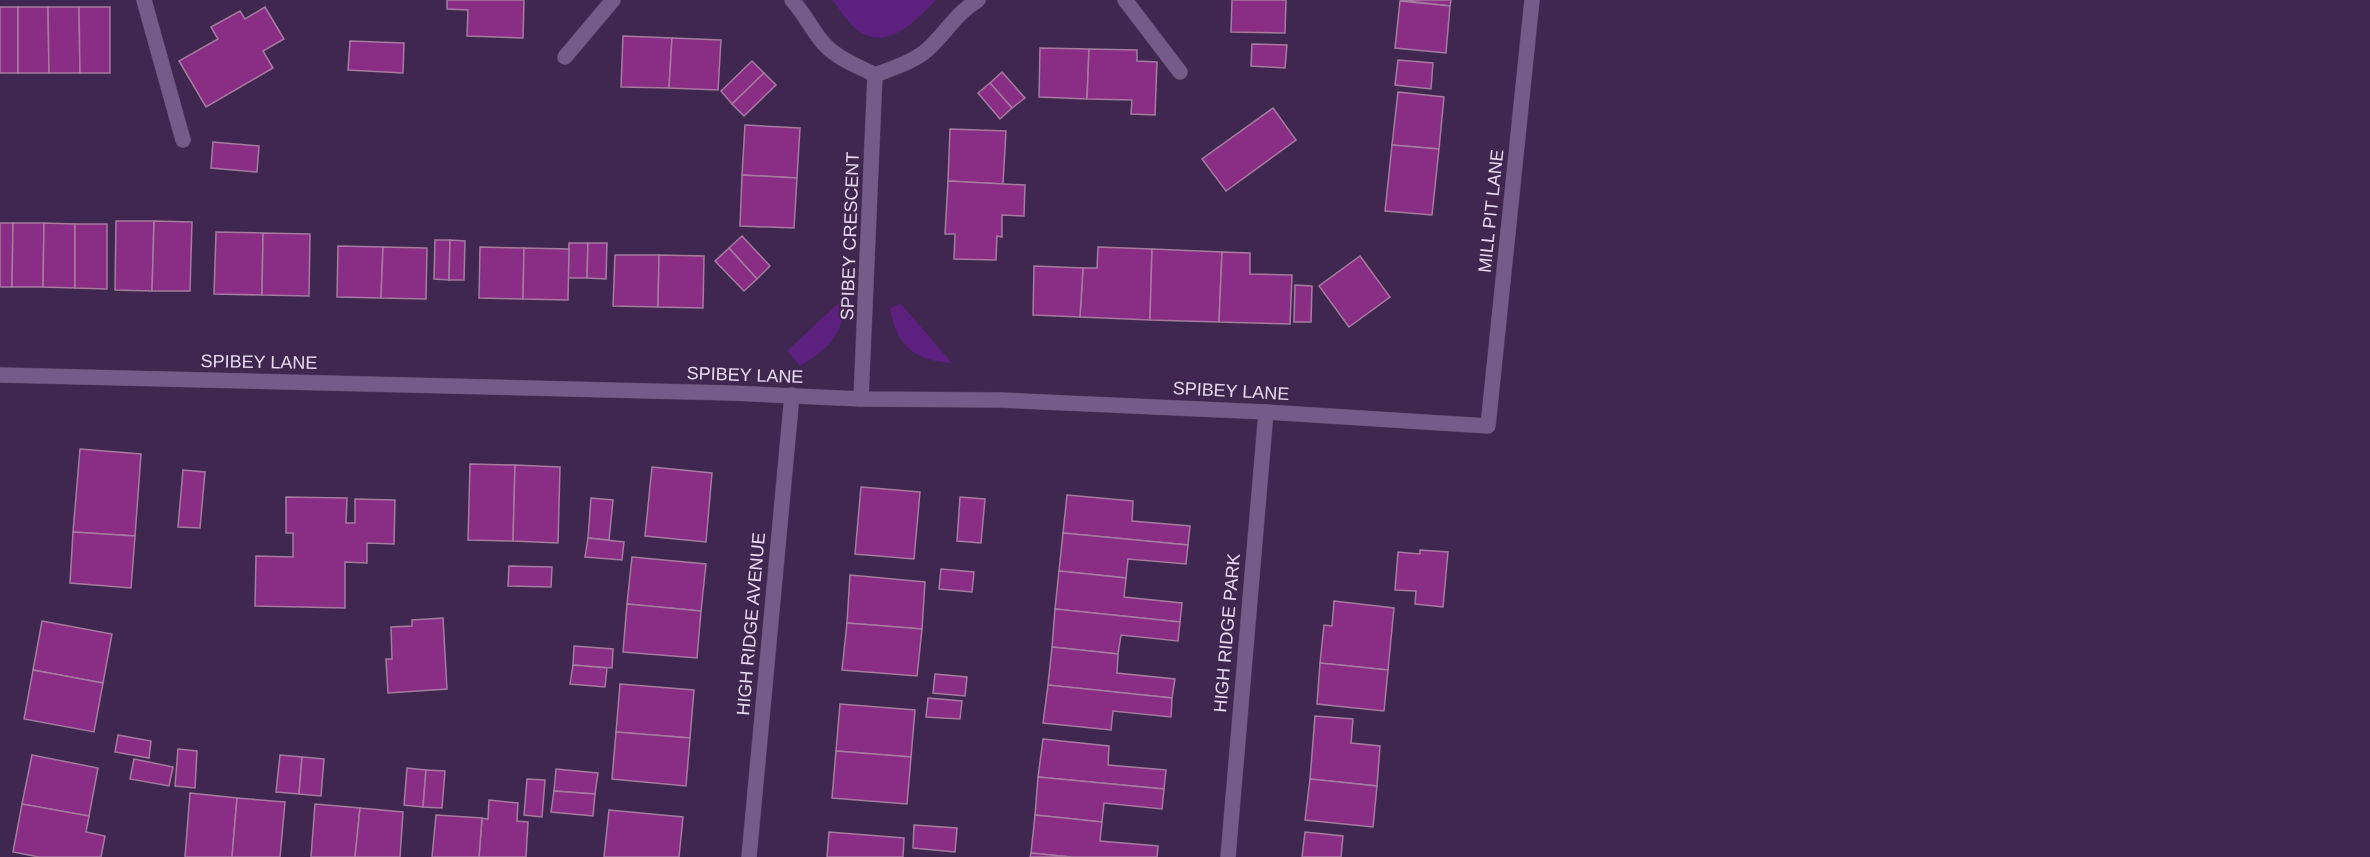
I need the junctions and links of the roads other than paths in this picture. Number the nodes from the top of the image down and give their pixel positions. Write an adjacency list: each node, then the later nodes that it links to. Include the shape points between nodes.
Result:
1 (144, 0): 10 (street)
2 (613, 0): 7 (street)
3 (792, 0): 9 (street, via 838,56)
4 (978, 0): 9 (street, via 962,10 927,50)
5 (1125, 0): 8 (street)
6 (1532, 0): 15 (street, MILL PIT LANE)
7 (565, 57)
8 (1180, 72)
9 (875, 75): 13 (street, SPIBEY CRESCENT)
10 (183, 140)
11 (0, 375): 12 (street, SPIBEY LANE)
12 (792, 395): 13 (street, SPIBEY LANE); 16 (street, HIGH RIDGE AVENUE)
13 (861, 399): 14 (street, SPIBEY LANE, via 1001,400)
14 (1266, 412): 15 (street, SPIBEY LANE); 17 (street, HIGH RIDGE PARK)
15 (1488, 426)
16 (749, 857)
17 (1228, 857)

